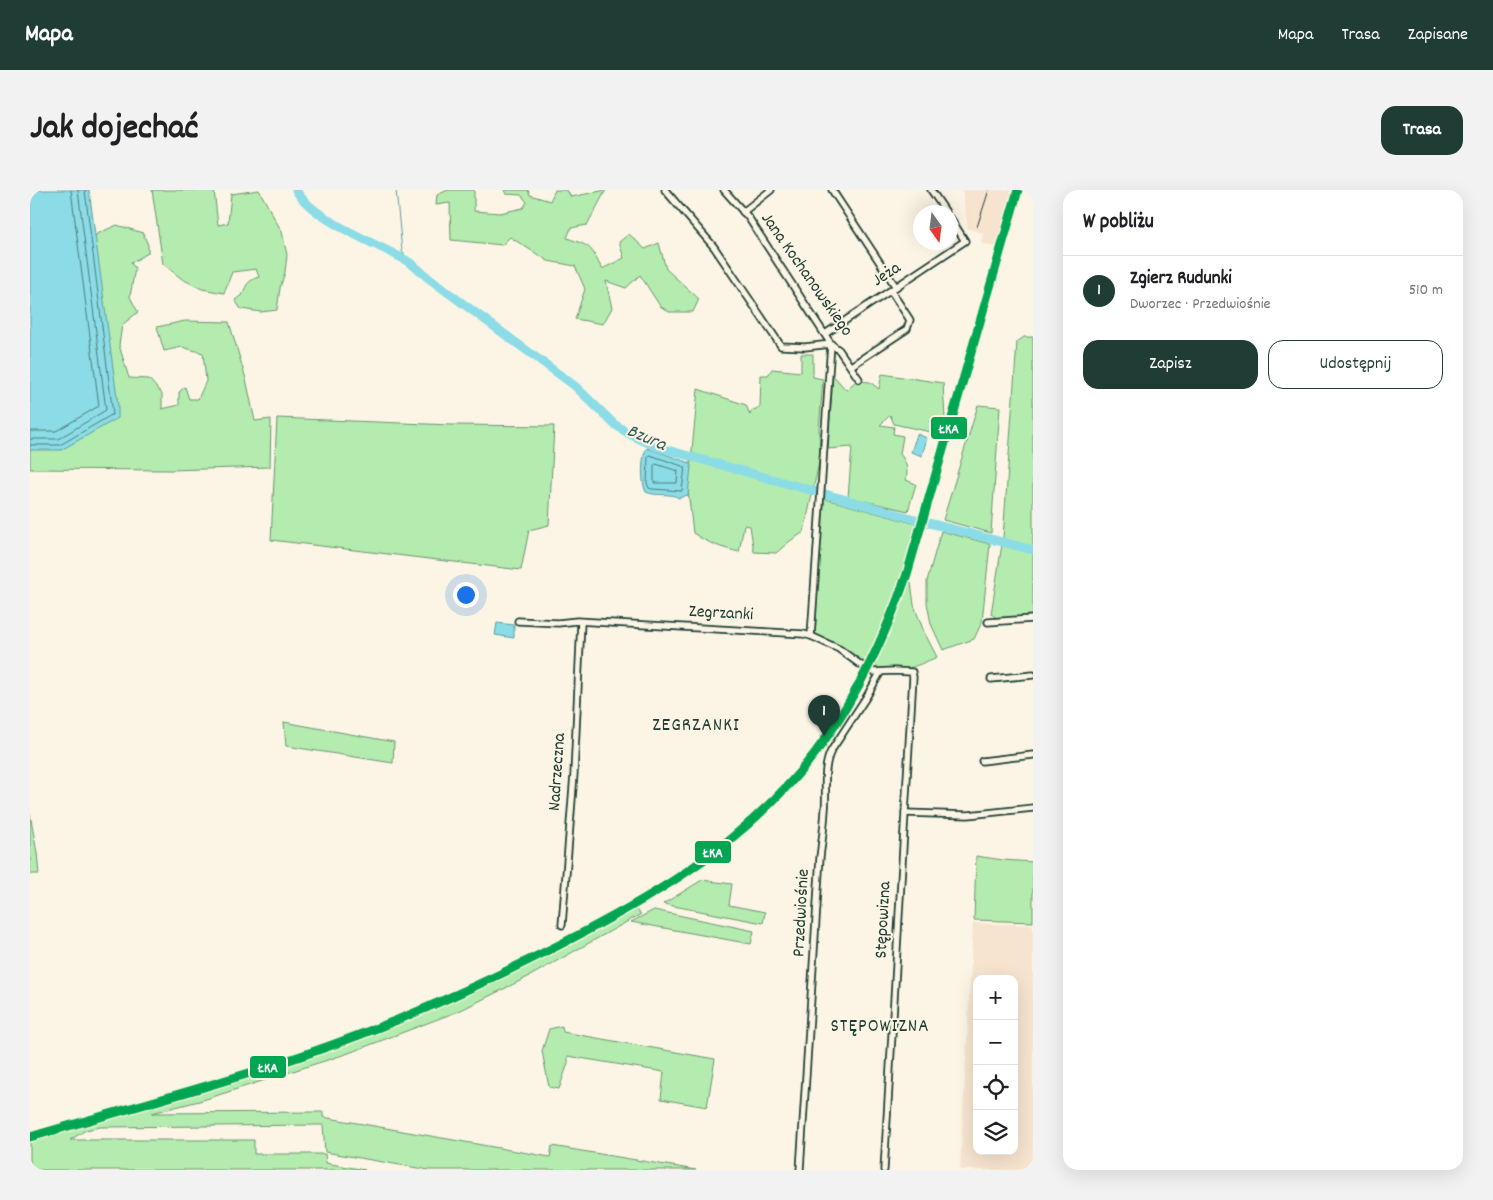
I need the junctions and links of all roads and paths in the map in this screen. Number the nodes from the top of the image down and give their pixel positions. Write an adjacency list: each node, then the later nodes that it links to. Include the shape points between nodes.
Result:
1 (665, 190): 13 (street, via 714,247 780,346)
2 (724, 190): 7 (street, Jana Kochanowskiego)
3 (772, 190): 7 (street)
4 (832, 190): 11 (street)
5 (931, 190): 6 (street)
6 (941, 205)
7 (743, 212): 12 (street, Jana Kochanowskiego)
8 (958, 231): 9 (street, Jeża, via 965,241)
9 (958, 246)
10 (952, 250): 11 (street, Jeża)
11 (894, 289): 12 (street, Jeża); 14 (street, via 910,320 907,329)
12 (825, 334): 13 (street, Jana Kochanowskiego)
13 (831, 344): 14 (street, Jana Kochanowskiego); 20 (street)
14 (851, 366): 15 (street, Jana Kochanowskiego)
15 (859, 379)
16 (1033, 618): 19 (street)
17 (518, 621): 18 (street, Zegrzanki)
18 (581, 622): 20 (street, Zegrzanki, via 755,630); 29 (street, Nadrzeczna, via 574,774)
19 (988, 622)
20 (811, 636): 21 (street, Zegrzanki, via 840,648 865,668)
21 (880, 672): 22 (street, Zegrzanki); 30 (street, Przedwiośnie, via 827,761)
22 (912, 672): 28 (street, Stępowizna)
23 (1033, 675): 24 (street)
24 (991, 679)
25 (1033, 755): 26 (street)
26 (982, 761)
27 (1033, 808): 28 (street, via 976,815)
28 (905, 813): 31 (street, Stępowizna)
29 (562, 925)
30 (800, 1170)
31 (884, 1170)

